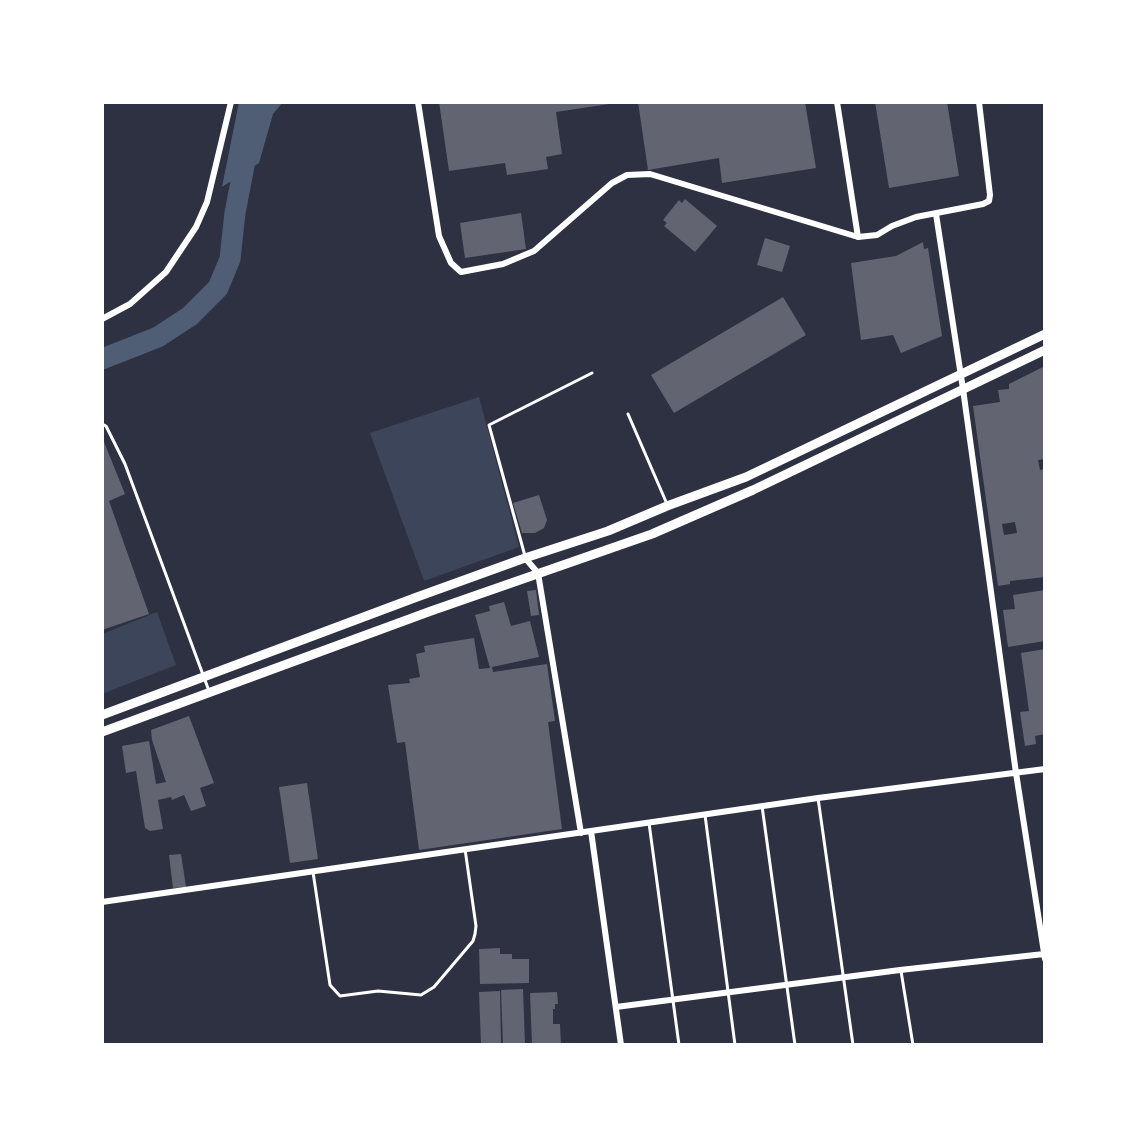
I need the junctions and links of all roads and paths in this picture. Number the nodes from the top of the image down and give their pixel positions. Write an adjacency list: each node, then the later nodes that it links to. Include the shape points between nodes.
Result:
1 (231, 102): 7 (street, via 207,202 196,227 166,272 130,304)
2 (418, 102): 6 (street, via 439,236 451,263 461,272 503,264 534,251 612,183 627,175 650,174)
3 (837, 102): 6 (street)
4 (979, 102): 5 (street, via 989,201)
5 (936, 214): 6 (street, via 916,217 877,235); 11 (street)
6 (858, 237)
7 (102, 319)
8 (1045, 334): 11 (main road)
9 (1045, 350): 12 (main road)
10 (592, 373): 16 (lane, via 489,425)
11 (960, 375): 12 (street); 15 (main road, via 746,477)
12 (963, 389): 17 (main road, via 652,534); 23 (street)
13 (628, 414): 15 (lane)
14 (102, 424): 18 (lane, via 125,464)
15 (667, 506): 16 (main road, via 608,531)
16 (525, 558): 17 (street); 18 (main road)
17 (538, 573): 19 (main road); 29 (street)
18 (204, 675): 19 (lane); 20 (main road)
19 (209, 691): 21 (main road)
20 (102, 715)
21 (102, 732)
22 (1045, 768): 23 (street)
23 (1016, 773): 24 (street); 33 (street)
24 (818, 798): 25 (street); 35 (lane)
25 (762, 807): 26 (street); 36 (lane)
26 (705, 815): 27 (street); 37 (lane)
27 (649, 823): 28 (street); 38 (lane)
28 (591, 831): 29 (street); 39 (street)
29 (581, 832): 30 (street)
30 (465, 849): 31 (street); 31 (lane, via 476,926 473,941 434,987 421,995 378,991 340,996 330,985)
31 (313, 872): 32 (street)
32 (102, 902)
33 (1045, 957): 34 (street)
34 (900, 970): 35 (street); 45 (lane)
35 (844, 977): 36 (street); 44 (lane)
36 (785, 985): 37 (street); 43 (lane)
37 (729, 992): 38 (street); 42 (lane)
38 (672, 1000): 39 (street); 41 (lane)
39 (616, 1007): 40 (street)
40 (621, 1045)
41 (679, 1045)
42 (735, 1045)
43 (795, 1045)
44 (853, 1045)
45 (913, 1045)

